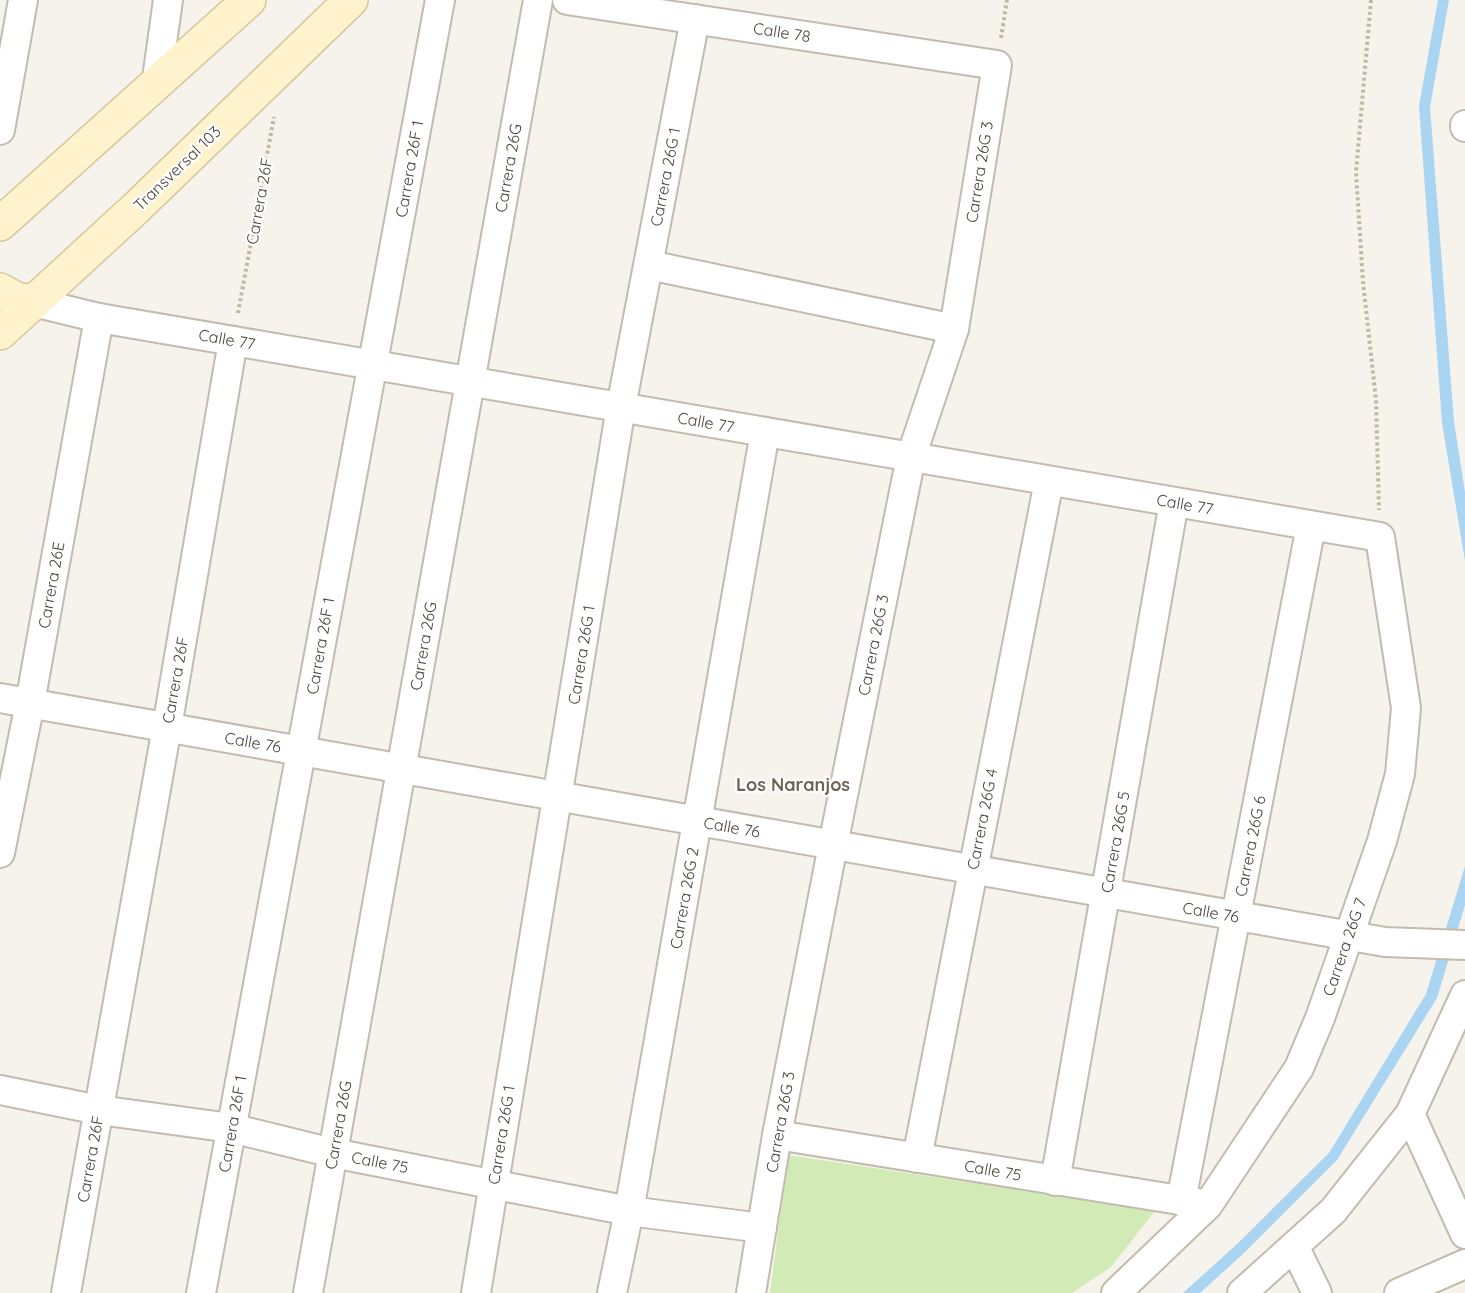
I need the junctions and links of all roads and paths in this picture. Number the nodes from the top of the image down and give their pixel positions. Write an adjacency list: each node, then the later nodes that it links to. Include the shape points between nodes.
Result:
1 (22, 0): 14 (street)
2 (168, 0): 12 (street)
3 (249, 0): 12 (street)
4 (351, 0): 18 (street, Transversal 103)
5 (440, 0): 23 (street, Carrera 26F 1)
6 (538, 0): 24 (street, Carrera 26G)
7 (567, 0): 10 (street, Calle 78)
8 (1007, 0): 11 (path)
9 (1371, 0): 31 (path, via 1356,172 1376,400)
10 (695, 19): 11 (street, Calle 78); 16 (street, Carrera 26G 1)
11 (997, 65): 20 (street, Carrera 26G 3)
12 (156, 86): 15 (street)
13 (275, 113): 22 (path, Carrera 26F)
14 (0, 130)
15 (0, 224)
16 (649, 265): 20 (street); 25 (street, Carrera 26G 1)
17 (0, 290): 18 (street)
18 (33, 302): 19 (street, Calle 77); 21 (street, Transversal 103)
19 (99, 318): 22 (street, Calle 77); 33 (street, Carrera 26E)
20 (954, 329): 27 (street, Carrera 26G 3)
21 (0, 333)
22 (233, 340): 23 (street, Calle 77); 34 (street, Carrera 26F)
23 (372, 364): 24 (street, Calle 77); 35 (street, Carrera 26F 1)
24 (471, 381): 25 (street, Calle 77); 36 (street, Carrera 26G)
25 (621, 407): 26 (street, Calle 77); 37 (street, Carrera 26G 1)
26 (765, 432): 27 (street, Calle 77); 38 (street, Carrera 26G 2)
27 (911, 457): 28 (street, Calle 77); 39 (street, Carrera 26G 3)
28 (1049, 481): 29 (street, Calle 77); 41 (street, Carrera 26G 4)
29 (1174, 502): 30 (street, Calle 77); 42 (street, Carrera 26G 5)
30 (1311, 525): 31 (street, Calle 77); 43 (street, Carrera 26G 6)
31 (1380, 537): 44 (street, Carrera 26G 7, via 1406,708 1400,774 1382,841)
32 (0, 698): 33 (street, Calle 76)
33 (30, 703): 34 (street, Calle 76); 40 (street, Carrera 26E)
34 (167, 728): 35 (street, Calle 76); 48 (street, Carrera 26F)
35 (301, 751): 36 (street, Calle 76); 50 (street, Carrera 26F 1)
36 (401, 769): 37 (street, Calle 76); 52 (street, Carrera 26G)
37 (558, 796): 38 (street, Calle 76); 55 (street, Carrera 26G 1)
38 (697, 821): 39 (street, Calle 76); 57 (street, Carrera 26G 2)
39 (832, 845): 41 (street, Calle 76); 51 (street, Carrera 26G 3)
40 (0, 853)
41 (972, 869): 42 (street, Calle 76); 53 (street, Carrera 26G 4)
42 (1107, 893): 43 (street, Calle 76); 54 (street, Carrera 26G 5)
43 (1237, 916): 44 (street, Calle 76); 56 (street, Carrera 26G 6)
44 (1348, 936): 45 (street, Calle 76, via 1385,942); 56 (street, Carrera 26G 7, via 1299,1068)
45 (1465, 945)
46 (1465, 995): 49 (street)
47 (0, 1090): 48 (street, Calle 75)
48 (99, 1110): 50 (street, Calle 75); 62 (street, Carrera 26F)
49 (1410, 1114): 59 (street); 60 (street, via 1333,1211)
50 (231, 1128): 52 (street, Calle 75); 63 (street, Carrera 26F 1)
51 (777, 1135): 53 (street, Calle 75); 58 (street, Carrera 26G 3)
52 (333, 1153): 55 (street, Calle 75); 64 (street, Carrera 26G)
53 (917, 1158): 54 (street, Calle 75)
54 (1055, 1181): 56 (street, Calle 75)
55 (493, 1183): 57 (street, Calle 75); 65 (street, Carrera 26G 1)
56 (1195, 1203): 68 (street, Carrera 26G 7)
57 (629, 1211): 58 (street, Calle 75); 66 (street, Carrera 26G 2)
58 (762, 1228): 67 (street, Carrera 26G 3)
59 (1465, 1234)
60 (1294, 1245): 69 (street); 70 (street)
61 (1465, 1264): 71 (street)
62 (66, 1293)
63 (201, 1293)
64 (308, 1293)
65 (476, 1293)
66 (612, 1293)
67 (751, 1293)
68 (1116, 1293)
69 (1242, 1293)
70 (1317, 1293)
71 (1399, 1293)

